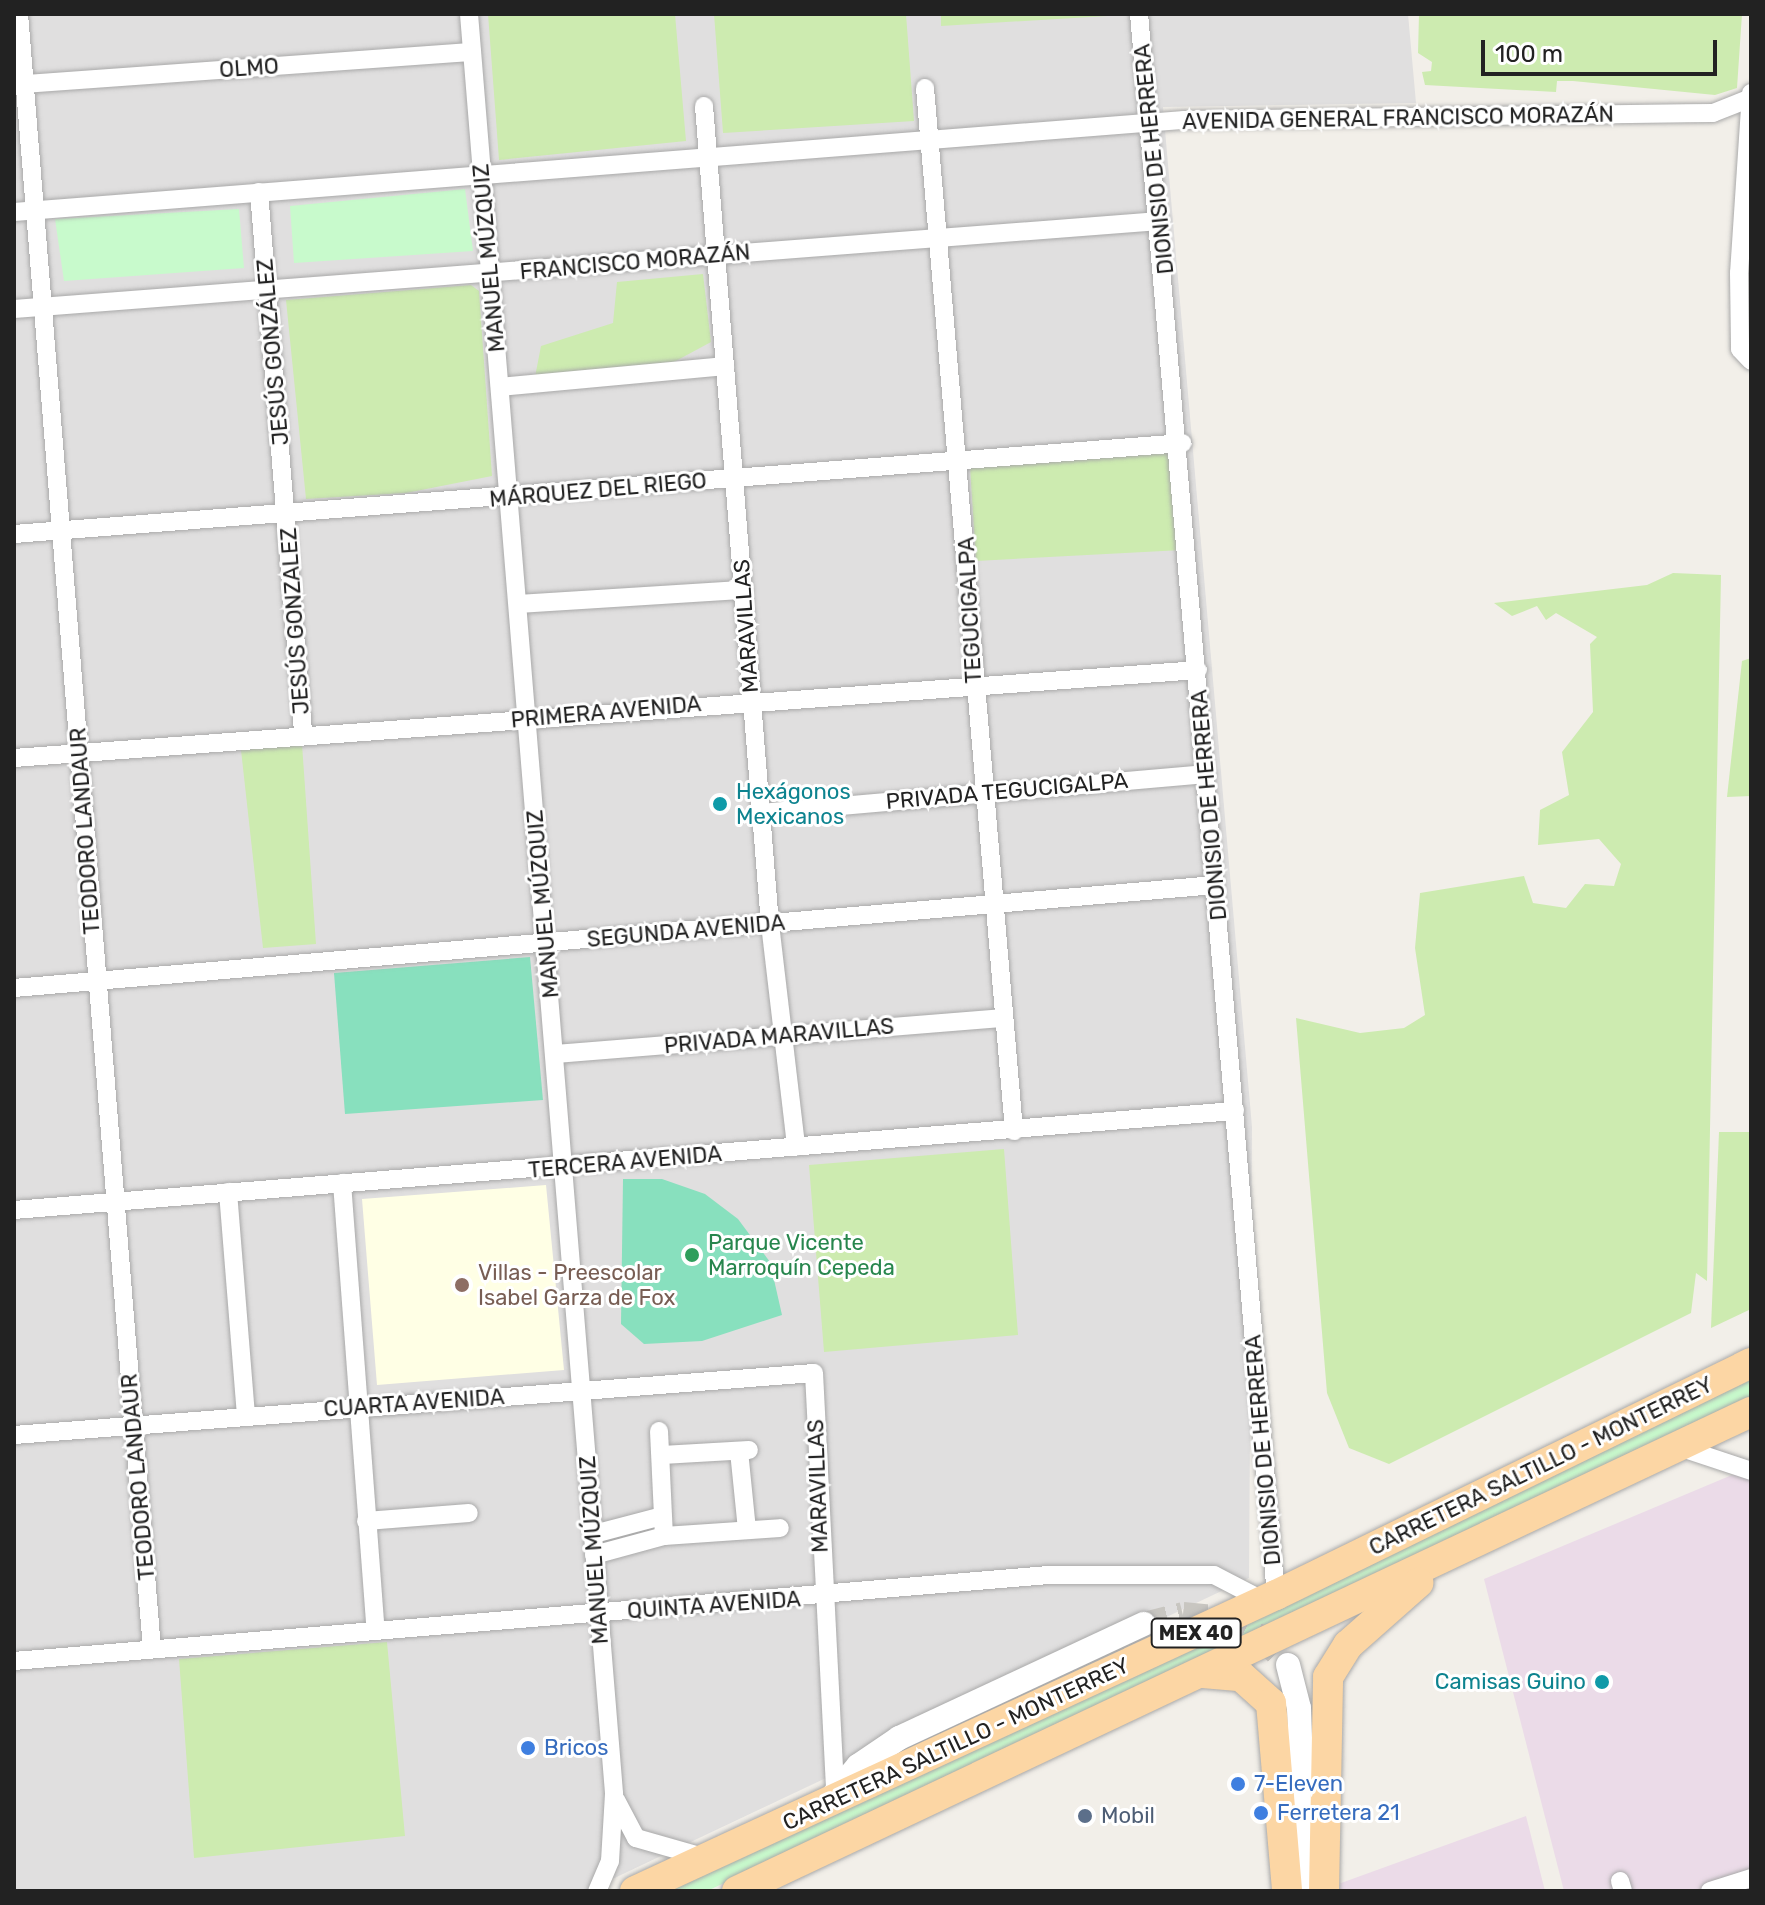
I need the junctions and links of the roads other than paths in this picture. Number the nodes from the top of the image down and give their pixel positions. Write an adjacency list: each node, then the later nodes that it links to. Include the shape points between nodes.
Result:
1 (19, 14): 5 (street, TEODORO LANDAUR)
2 (469, 14): 4 (street, MANUEL MÚZQUIZ)
3 (1139, 14): 10 (street, DIONISIO DE HERRERA)
4 (472, 52): 5 (street, OLMO); 13 (street, MANUEL MÚZQUIZ)
5 (25, 84): 15 (street, TEODORO LANDAUR)
6 (925, 88): 11 (street, TEGUCIGALPA)
7 (1751, 88): 8 (street)
8 (1750, 98): 10 (street, AVENIDA GENERAL FRANCISCO MORAZÁN, via 1713,113); 24 (street, via 1739,273)
9 (704, 106): 12 (street, MARAVILLAS)
10 (1149, 123): 11 (street, AVENIDA GENERAL FRANCISCO MORAZÁN); 17 (street, DIONISIO DE HERRERA)
11 (929, 138): 12 (street, AVENIDA GENERAL FRANCISCO MORAZÁN); 18 (street, TEGUCIGALPA)
12 (707, 153): 13 (street); 19 (street, MARAVILLAS)
13 (481, 174): 14 (street); 20 (street, MANUEL MÚZQUIZ)
14 (259, 192): 15 (street); 21 (street, JESÚS GONZÁLEZ)
15 (35, 210): 16 (street); 22 (street, TEODORO LANDAUR)
16 (14, 212)
17 (1160, 221): 18 (street, FRANCISCO MORAZÁN); 27 (street, DIONISIO DE HERRERA)
18 (942, 237): 19 (street, FRANCISCO MORAZÁN); 28 (street, TEGUCIGALPA)
19 (717, 255): 20 (street, FRANCISCO MORAZÁN); 25 (street, MARAVILLAS)
20 (489, 273): 21 (street, FRANCISCO MORAZÁN); 26 (street, MANUEL MÚZQUIZ)
21 (266, 292): 22 (street, FRANCISCO MORAZÁN); 31 (street, JESÚS GONZÁLEZ)
22 (41, 307): 23 (street, FRANCISCO MORAZÁN); 32 (street, TEODORO LANDAUR)
23 (14, 309)
24 (1749, 360)
25 (725, 366): 26 (street); 29 (street, MARAVILLAS)
26 (500, 387): 30 (street, MANUEL MÚZQUIZ)
27 (1182, 443): 28 (street, MÁRQUEZ DEL RIEGO); 36 (street, DIONISIO DE HERRERA)
28 (961, 461): 29 (street, MÁRQUEZ DEL RIEGO); 37 (street, TEGUCIGALPA)
29 (737, 478): 30 (street, MÁRQUEZ DEL RIEGO); 34 (street, MARAVILLAS)
30 (511, 496): 31 (street, MÁRQUEZ DEL RIEGO); 35 (street, MANUEL MÚZQUIZ)
31 (288, 511): 32 (street, MÁRQUEZ DEL RIEGO); 40 (street, JESÚS GONZALEZ)
32 (62, 531): 33 (street, MÁRQUEZ DEL RIEGO); 41 (street, TEODORO LANDAUR)
33 (14, 534)
34 (744, 590): 35 (street); 38 (street, MARAVILLAS)
35 (519, 604): 39 (street, MANUEL MÚZQUIZ)
36 (1198, 670): 37 (street, PRIMERA AVENIDA); 43 (street, DIONISIO DE HERRERA)
37 (974, 683): 38 (street, PRIMERA AVENIDA); 44 (street, TEGUCIGALPA)
38 (751, 699): 39 (street, PRIMERA AVENIDA); 45 (street, MARAVILLAS)
39 (528, 719): 40 (street, PRIMERA AVENIDA); 49 (street, MANUEL MÚZQUIZ)
40 (303, 732): 41 (street, PRIMERA AVENIDA)
41 (80, 753): 42 (street, PRIMERA AVENIDA); 50 (street, TEODORO LANDAUR)
42 (14, 758)
43 (1206, 774): 44 (street, PRIVADA TEGUCIGALPA); 46 (street, DIONISIO DE HERRERA)
44 (983, 795): 45 (street, PRIVADA TEGUCIGALPA); 47 (street, TEGUCIGALPA)
45 (761, 813): 48 (street, MARAVILLAS)
46 (1215, 885): 47 (street, SEGUNDA AVENIDA); 55 (street, DIONISIO DE HERRERA)
47 (994, 907): 48 (street, SEGUNDA AVENIDA); 52 (street, TEGUCIGALPA)
48 (770, 924): 49 (street, SEGUNDA AVENIDA); 53 (street, MARAVILLAS)
49 (547, 943): 50 (street, SEGUNDA AVENIDA); 54 (street, MANUEL MÚZQUIZ)
50 (96, 980): 51 (street, SEGUNDA AVENIDA); 61 (street, TEODORO LANDAUR)
51 (14, 988)
52 (1002, 1018): 53 (street, PRIVADA MARAVILLAS); 56 (street, TEGUCIGALPA)
53 (783, 1036): 54 (street, PRIVADA MARAVILLAS); 57 (street, MARAVILLAS)
54 (555, 1054): 58 (street, MANUEL MÚZQUIZ)
55 (1235, 1111): 56 (street, TERCERA AVENIDA); 85 (street, DIONISIO DE HERRERA)
56 (1014, 1131): 57 (street, TERCERA AVENIDA)
57 (796, 1146): 58 (street, TERCERA AVENIDA)
58 (565, 1168): 59 (street, TERCERA AVENIDA); 65 (street, MANUEL MÚZQUIZ)
59 (342, 1183): 60 (street, TERCERA AVENIDA); 66 (street)
60 (228, 1192): 61 (street, TERCERA AVENIDA); 68 (street)
61 (113, 1201): 62 (street, TERCERA AVENIDA); 69 (street, TEODORO LANDAUR)
62 (14, 1210)
63 (1751, 1363): 85 (main road, CARRETERA SALTILLO - MONTERREY / MEX 40)
64 (814, 1373): 65 (street, CUARTA AVENIDA); 84 (street, MARAVILLAS)
65 (583, 1393): 66 (street, CUARTA AVENIDA); 80 (street, MANUEL MÚZQUIZ)
66 (357, 1406): 68 (street, CUARTA AVENIDA); 77 (street)
67 (1751, 1412): 72 (main road, CARRETERA SALTILLO - MONTERREY / MEX 40)
68 (246, 1414): 69 (street, CUARTA AVENIDA)
69 (135, 1422): 71 (street, CUARTA AVENIDA); 89 (street, TEODORO LANDAUR)
70 (659, 1431): 73 (street)
71 (14, 1435)
72 (1679, 1447): 74 (street); 83 (main road, CARRETERA SALTILLO - MONTERREY / MEX 40)
73 (662, 1455): 76 (street); 79 (street, via 744,1450)
74 (1751, 1471)
75 (469, 1513): 77 (street)
76 (662, 1516): 80 (street); 81 (street)
77 (366, 1521): 88 (street)
78 (780, 1528): 79 (street)
79 (747, 1530): 81 (street)
80 (594, 1534): 82 (street, MANUEL MÚZQUIZ)
81 (664, 1536): 82 (street)
82 (594, 1555): 86 (street, MANUEL MÚZQUIZ)
83 (1434, 1568): 92 (main road, CARRETERA SALTILLO - MONTERREY / MEX 40); 102 (main road, via 1358,1635 1328,1677)
84 (821, 1598): 85 (street, QUINTA AVENIDA, via 1049,1575 1190,1572 1214,1575); 86 (street, QUINTA AVENIDA); 94 (street, MARAVILLAS)
85 (1270, 1598): 94 (main road, CARRETERA SALTILLO - MONTERREY / MEX 40)
86 (598, 1613): 88 (street, QUINTA AVENIDA); 93 (street, MANUEL MÚZQUIZ)
87 (1144, 1624): 94 (street, via 899,1738)
88 (376, 1630): 89 (street, QUINTA AVENIDA)
89 (152, 1648): 90 (street, QUINTA AVENIDA)
90 (14, 1661)
91 (1288, 1665): 101 (street, via 1299,1708)
92 (1197, 1674): 99 (main road, CARRETERA SALTILLO - MONTERREY / MEX 40); 100 (main road, via 1241,1676 1271,1703)
93 (614, 1794): 95 (street, MANUEL MÚZQUIZ, via 636,1838); 97 (street, MANUEL MÚZQUIZ, via 610,1861)
94 (830, 1798): 95 (main road, CARRETERA SALTILLO - MONTERREY / MEX 40)
95 (706, 1858): 98 (main road, CARRETERA SALTILLO - MONTERREY / MEX 40)
96 (1751, 1878): 103 (street)
97 (597, 1891)
98 (635, 1891)
99 (737, 1891)
100 (1287, 1891)
101 (1305, 1891)
102 (1324, 1891)
103 (1710, 1891)

